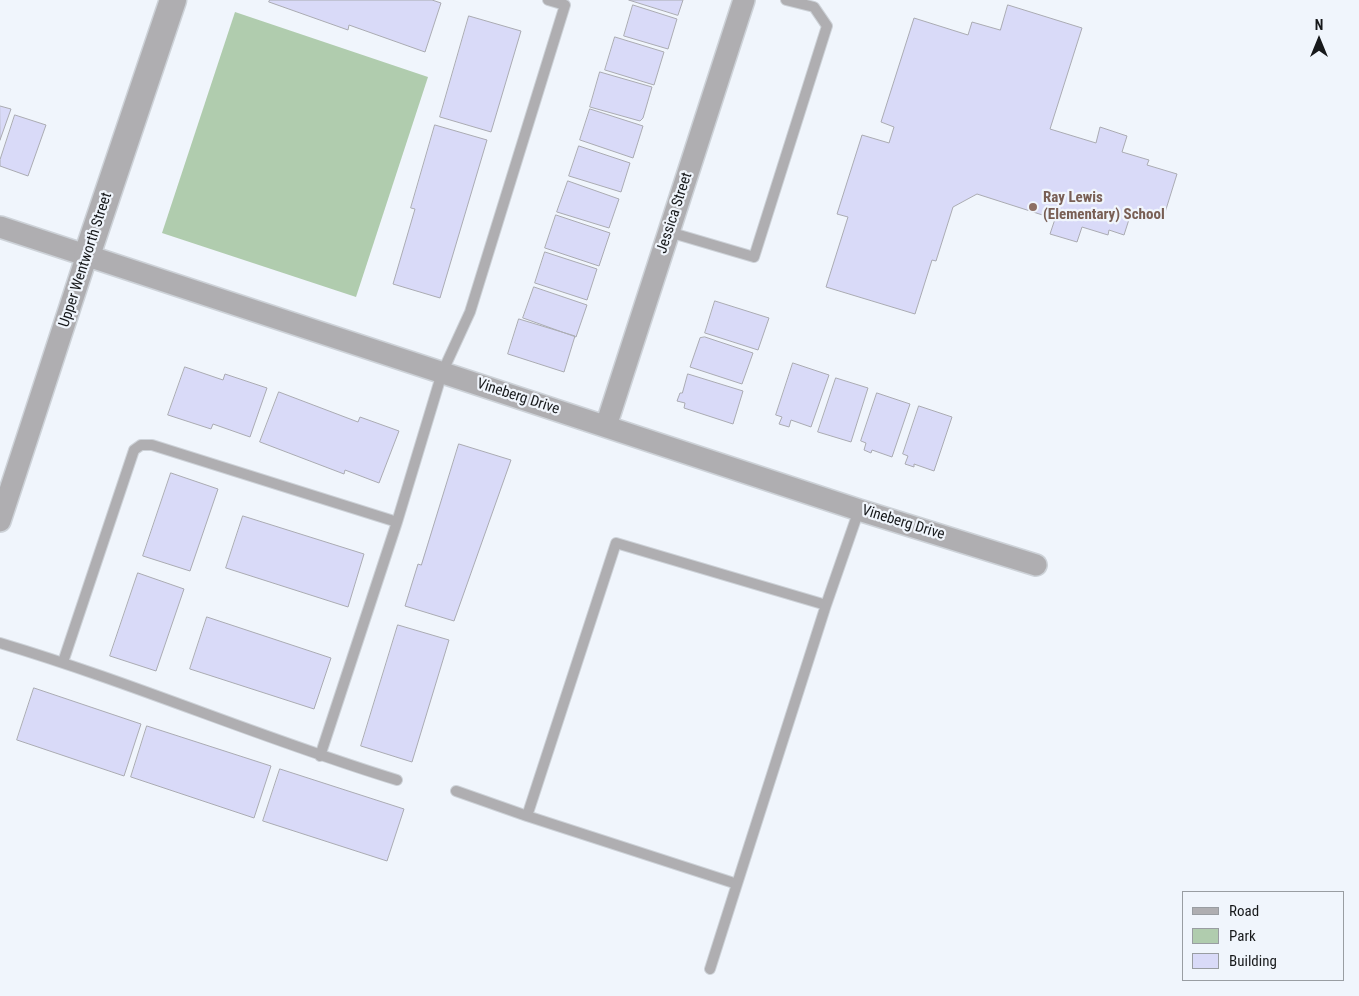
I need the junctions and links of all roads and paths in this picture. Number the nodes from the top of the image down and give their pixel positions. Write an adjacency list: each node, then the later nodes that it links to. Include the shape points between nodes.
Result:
1 (173, 0): 7 (street, Upper Wentworth Street)
2 (548, 0): 8 (lane, via 565,6 470,312)
3 (744, 0): 6 (street, Jessica Street)
4 (786, 0): 6 (lane, via 814,7 827,26 754,258)
5 (0, 227): 7 (street, Vineberg Drive)
6 (669, 232): 9 (street, Jessica Street)
7 (87, 255): 8 (street, Vineberg Drive); 11 (street, Upper Wentworth Street)
8 (442, 373): 9 (street, Vineberg Drive); 12 (lane)
9 (606, 426): 10 (street, Vineberg Drive)
10 (859, 510): 13 (street, Vineberg Drive); 14 (lane)
11 (0, 521)
12 (397, 522): 16 (lane, via 152,445 141,445 134,450); 17 (lane)
13 (1036, 565)
14 (826, 605): 20 (lane, via 616,543); 21 (lane)
15 (0, 643): 16 (lane)
16 (63, 662): 17 (lane)
17 (320, 756): 18 (lane)
18 (397, 780)
19 (456, 792): 20 (lane)
20 (527, 816): 21 (lane)
21 (737, 884): 22 (lane)
22 (710, 969)

